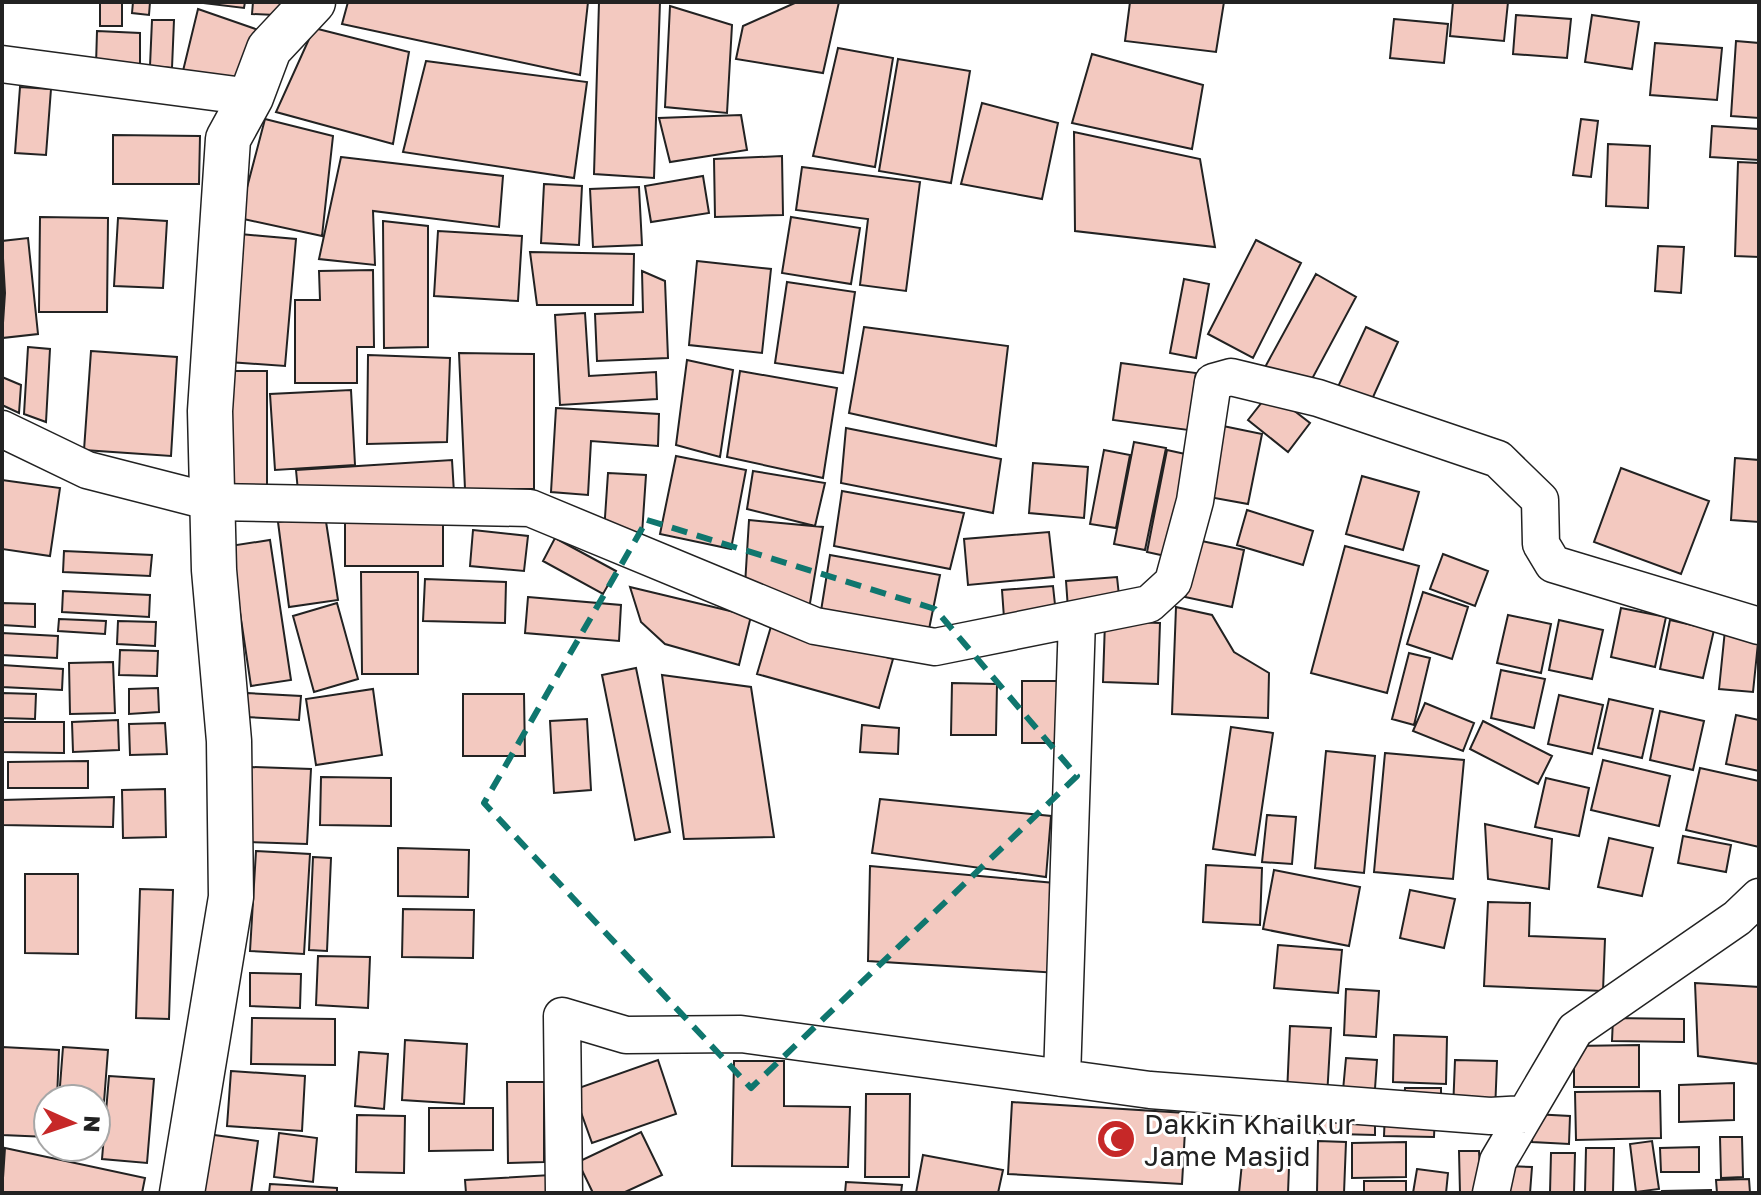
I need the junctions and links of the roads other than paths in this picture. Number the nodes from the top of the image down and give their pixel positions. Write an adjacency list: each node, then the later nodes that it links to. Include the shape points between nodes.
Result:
1 (313, 2): 3 (street, via 269,49)
2 (2, 64): 3 (street)
3 (251, 97): 5 (street, via 228,139 210,411)
4 (2, 429): 5 (street, via 87,470)
5 (212, 502): 6 (street, via 530,508 815,626 935,647); 11 (street, via 229,741 231,897)
6 (1077, 619): 7 (street, via 1149,604 1173,582 1195,501 1213,382 1231,377 1318,398 1498,459 1540,500 1541,544 1553,564); 9 (street)
7 (1759, 626)
8 (1759, 897): 10 (street, via 1737,918 1575,1030)
9 (1062, 1078): 10 (street, via 1150,1090 1490,1116); 12 (street, via 741,1034 626,1035 562,1016)
10 (1525, 1114): 13 (street, via 1498,1161)
11 (182, 1193)
12 (564, 1193)
13 (1491, 1193)

